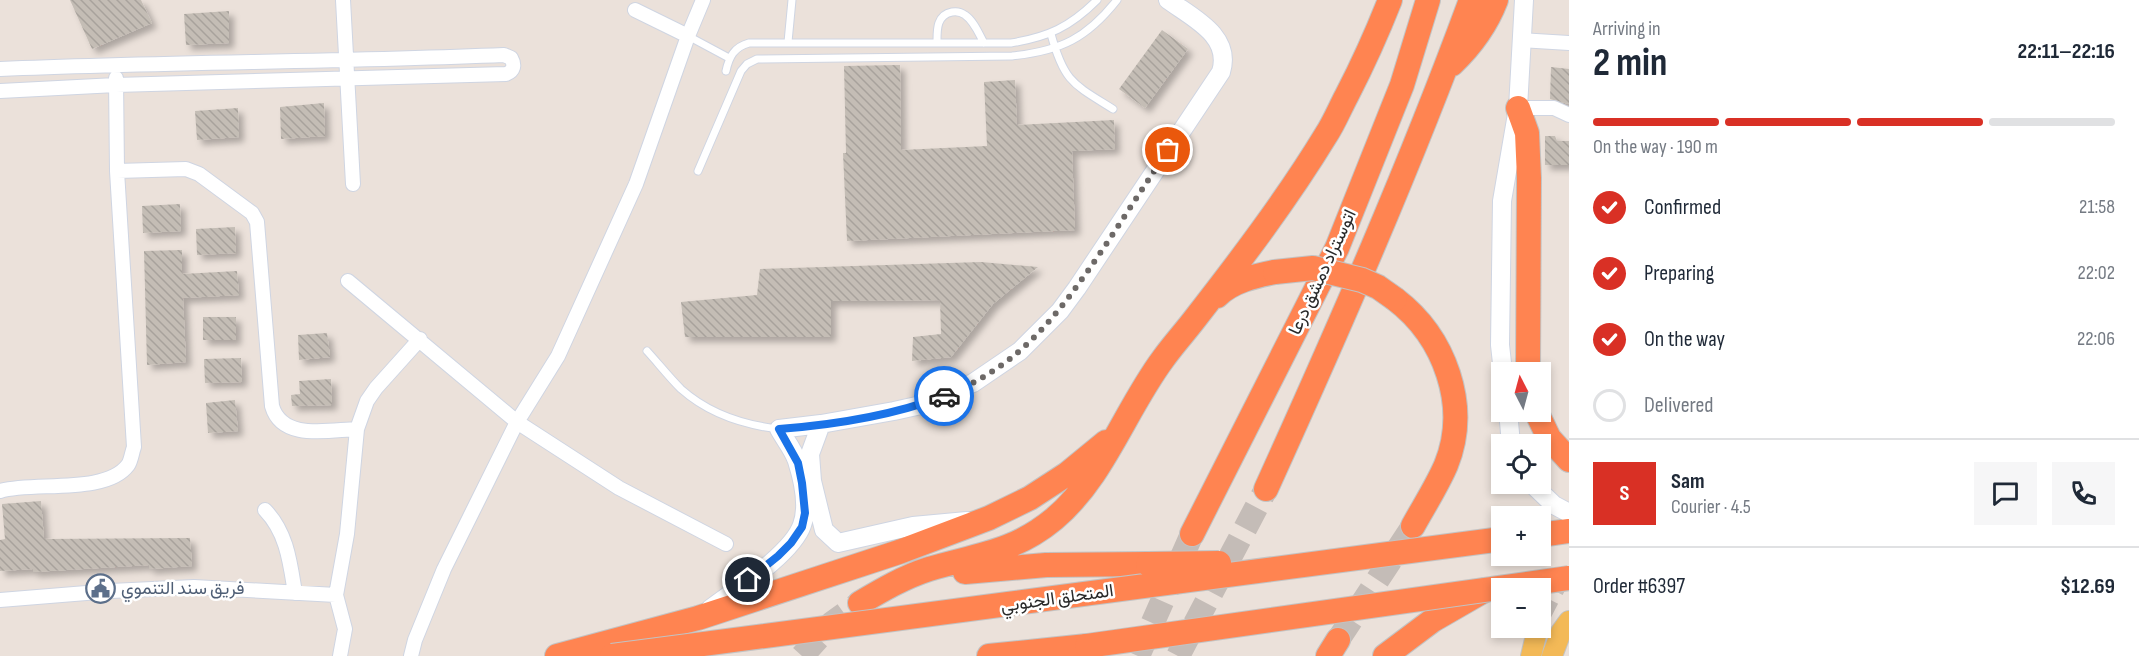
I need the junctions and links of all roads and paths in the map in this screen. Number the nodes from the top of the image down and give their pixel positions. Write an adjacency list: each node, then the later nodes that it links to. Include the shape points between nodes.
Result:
1 (343, 0): 24 (street)
2 (703, 0): 14 (street)
3 (792, 0): 16 (lane)
4 (1097, 0): 13 (lane)
5 (1118, 0): 21 (lane, via 1092,28)
6 (1168, 0): 46 (street, via 1218,39 1224,55 1221,72 1060,311 1020,351 965,387 921,405)
7 (1390, 0): 39 (highway, via 1376,37 1327,134)
8 (1428, 0): 61 (highway, اتوستراد دمشق درعا, via 1402,85 1337,248)
9 (1471, 0): 27 (highway, اتوستراد دمشق درعا)
10 (1496, 0): 27 (highway, via 1478,36)
11 (1524, 0): 15 (street)
12 (635, 10): 14 (street)
13 (1051, 34): 18 (lane, via 1011,43); 21 (lane)
14 (688, 36): 22 (lane); 44 (street, via 636,184 558,356)
15 (1521, 40): 19 (street); 32 (street)
16 (788, 42): 17 (lane); 22 (lane, via 746,44)
17 (926, 43): 20 (lane); 23 (lane)
18 (984, 43): 20 (lane); 20 (lane, via 970,20 957,11 940,20)
19 (1569, 43)
20 (937, 44)
21 (1055, 49): 23 (lane, via 1012,56); 33 (lane, via 1066,75 1076,86)
22 (729, 58): 28 (lane)
23 (927, 58): 36 (lane, via 757,59 747,64 737,78)
24 (347, 61): 25 (street); 29 (street); 29 (street, via 504,55 511,58 514,66 506,74)
25 (115, 64): 26 (street); 30 (street)
26 (0, 69)
27 (1446, 69): 52 (highway, اتوستراد دمشق درعا, via 1348,308)
28 (726, 71)
29 (348, 80): 30 (street); 37 (street)
30 (116, 85): 31 (street); 35 (street)
31 (0, 91)
32 (1518, 108): 34 (street, via 1554,108); 42 (street, via 1502,201); 43 (highway, via 1527,134 1529,178)
33 (1113, 109)
34 (1569, 115)
35 (117, 171): 47 (street, via 186,169 199,174 252,213 257,222 275,415 292,429 302,431); 53 (street, via 134,447 129,465 116,475 90,484)
36 (698, 171)
37 (353, 184)
38 (348, 281): 40 (street)
39 (1194, 320): 49 (highway, via 1163,359); 58 (highway, bridge, via 1221,292 1248,278 1312,268 1362,280 1409,309 1434,341 1450,381 1455,412 1446,464)
40 (420, 339): 44 (street); 47 (street, via 376,388)
41 (646, 351): 48 (lane, via 681,389 708,408 742,422)
42 (1502, 362)
43 (1528, 362)
44 (517, 422): 63 (street, via 619,488); 76 (street, via 444,569)
45 (1541, 422): 50 (highway, via 1549,438)
46 (821, 424): 48 (street); 51 (street, via 810,454)
47 (357, 429): 69 (street, via 347,534)
48 (779, 429): 51 (street)
49 (1115, 435): 57 (highway, via 1067,474); 66 (highway, via 1081,492 1038,531 1003,550)
50 (1569, 460)
51 (807, 482): 57 (street, via 824,530 838,543 913,526); 72 (street, via 802,527 791,543 765,568)
52 (1266, 489)
53 (0, 491)
54 (1542, 494): 56 (street)
55 (265, 510): 68 (street, via 287,546)
56 (1569, 513)
57 (989, 518): 72 (highway)
58 (1413, 526)
59 (1569, 531): 60 (highway)
60 (1551, 533)
61 (1192, 534)
62 (1491, 541): 64 (highway, المتحلق الجنوبي, bridge)
63 (726, 544)
64 (1311, 563): 66 (highway, bridge, via 1046,565); 78 (highway, المتحلق الجنوبي, bridge)
65 (1569, 578): 67 (highway, bridge)
66 (903, 579): 71 (highway)
67 (1486, 590): 79 (highway, bridge); 80 (highway, via 1433,620)
68 (295, 592): 69 (street); 70 (street, via 194,587)
69 (336, 595): 75 (street, via 345,629)
70 (0, 600)
71 (860, 603)
72 (698, 618): 77 (highway)
73 (1569, 621): 82 (main road)
74 (1535, 638): 81 (main road)
75 (340, 656)
76 (411, 656)
77 (557, 656)
78 (612, 656)
79 (989, 656)
80 (1384, 656)
81 (1531, 656)
82 (1552, 656)

